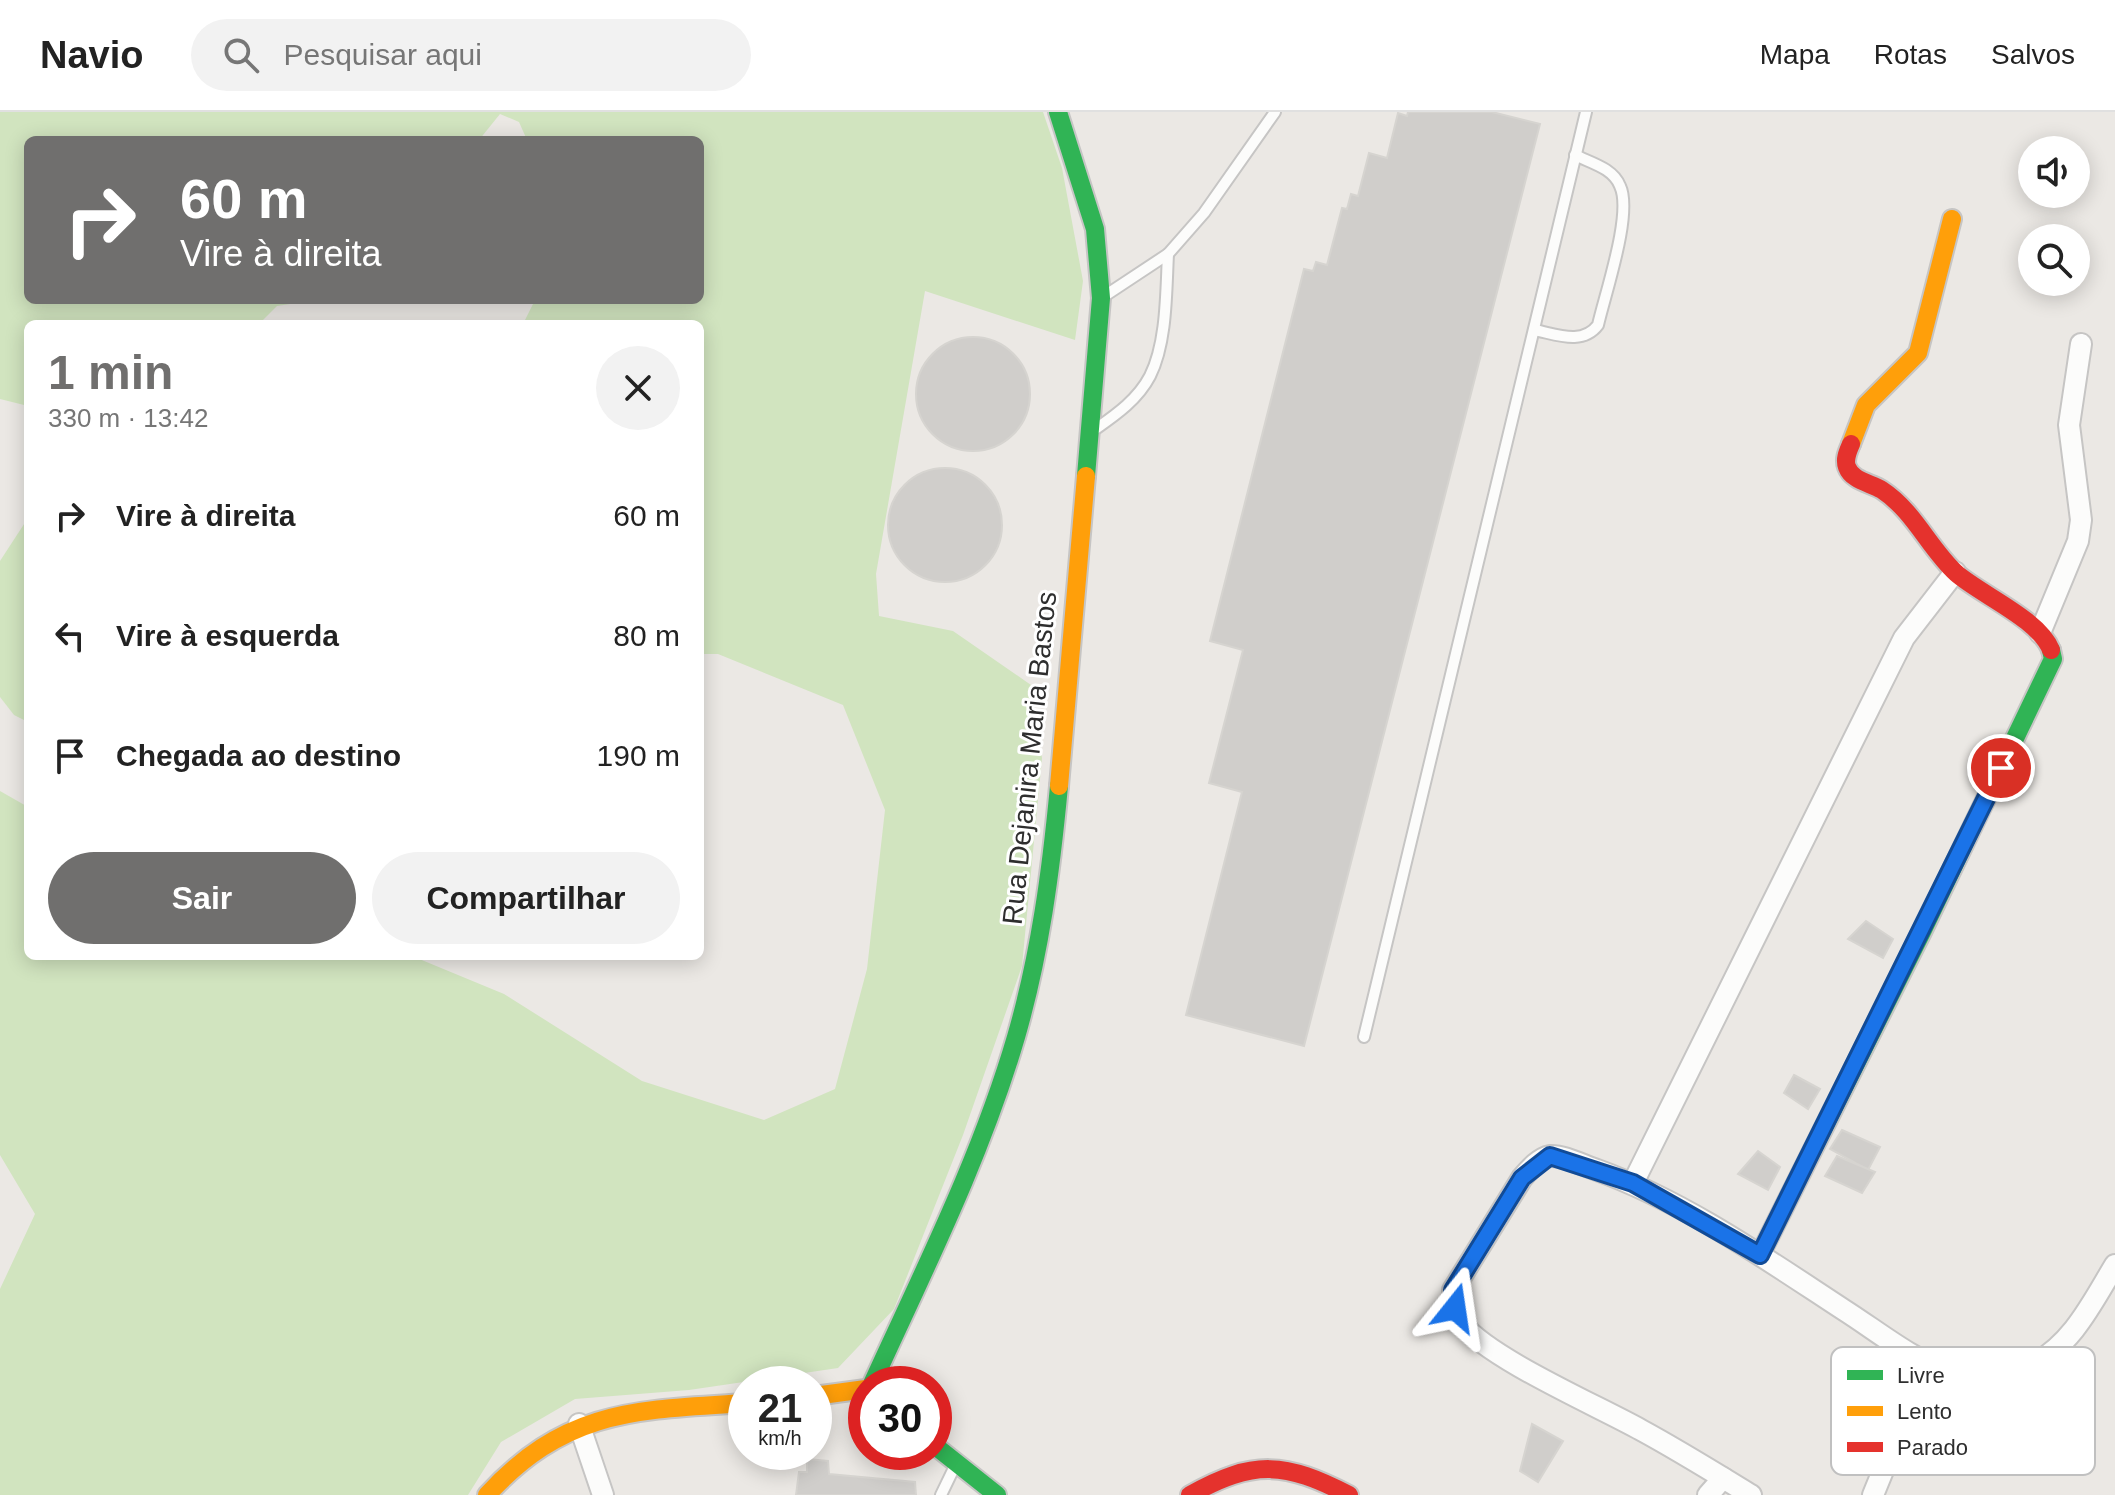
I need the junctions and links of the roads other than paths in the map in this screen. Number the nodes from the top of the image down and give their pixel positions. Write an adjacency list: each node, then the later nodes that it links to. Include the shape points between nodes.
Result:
1 (1058, 112): 7 (main road, Rua Dejanira Maria Bastos, via 1095,229)
2 (1275, 112): 6 (lane, via 1204,213)
3 (1586, 112): 4 (lane)
4 (1575, 155): 8 (lane); 8 (lane, via 1610,171 1621,187 1623,213 1598,325 1591,335 1580,338)
5 (1952, 219): 11 (main road, via 1918,353 1866,405 1846,457 1856,478 1882,490 1905,510)
6 (1168, 254): 7 (lane); 10 (lane, via 1165,302 1150,376 1124,409)
7 (1101, 298): 10 (main road, Rua Dejanira Maria Bastos)
8 (1534, 330): 13 (lane)
9 (2081, 344): 12 (street, via 2069,425 2081,520 2078,541)
10 (1089, 433): 19 (main road, Rua Dejanira Maria Bastos, via 1051,872 1038,951 1015,1041 977,1150)
11 (1955, 572): 12 (main road); 14 (street, via 1897,651)
12 (2040, 633): 15 (main road, via 2053,659)
13 (1364, 1037)
14 (1633, 1183): 15 (street); 25 (street, via 1550,1156 1536,1164 1453,1290 1455,1308 1476,1337 1523,1367)
15 (1760, 1255): 17 (street)
16 (2115, 1265): 18 (street)
17 (1902, 1347)
18 (2059, 1347)
19 (880, 1366)
20 (728, 1404): 21 (main road, via 624,1412)
21 (579, 1424): 26 (main road, via 524,1455); 27 (street)
22 (952, 1461): 23 (main road)
23 (956, 1464): 28 (lane); 29 (main road)
24 (1881, 1475): 34 (street)
25 (1723, 1478): 32 (street); 33 (street)
26 (487, 1495)
27 (603, 1495)
28 (941, 1495)
29 (997, 1495)
30 (1190, 1495): 31 (main road, via 1238,1469 1266,1466 1295,1470)
31 (1349, 1495)
32 (1708, 1495)
33 (1751, 1495)
34 (1873, 1495)

